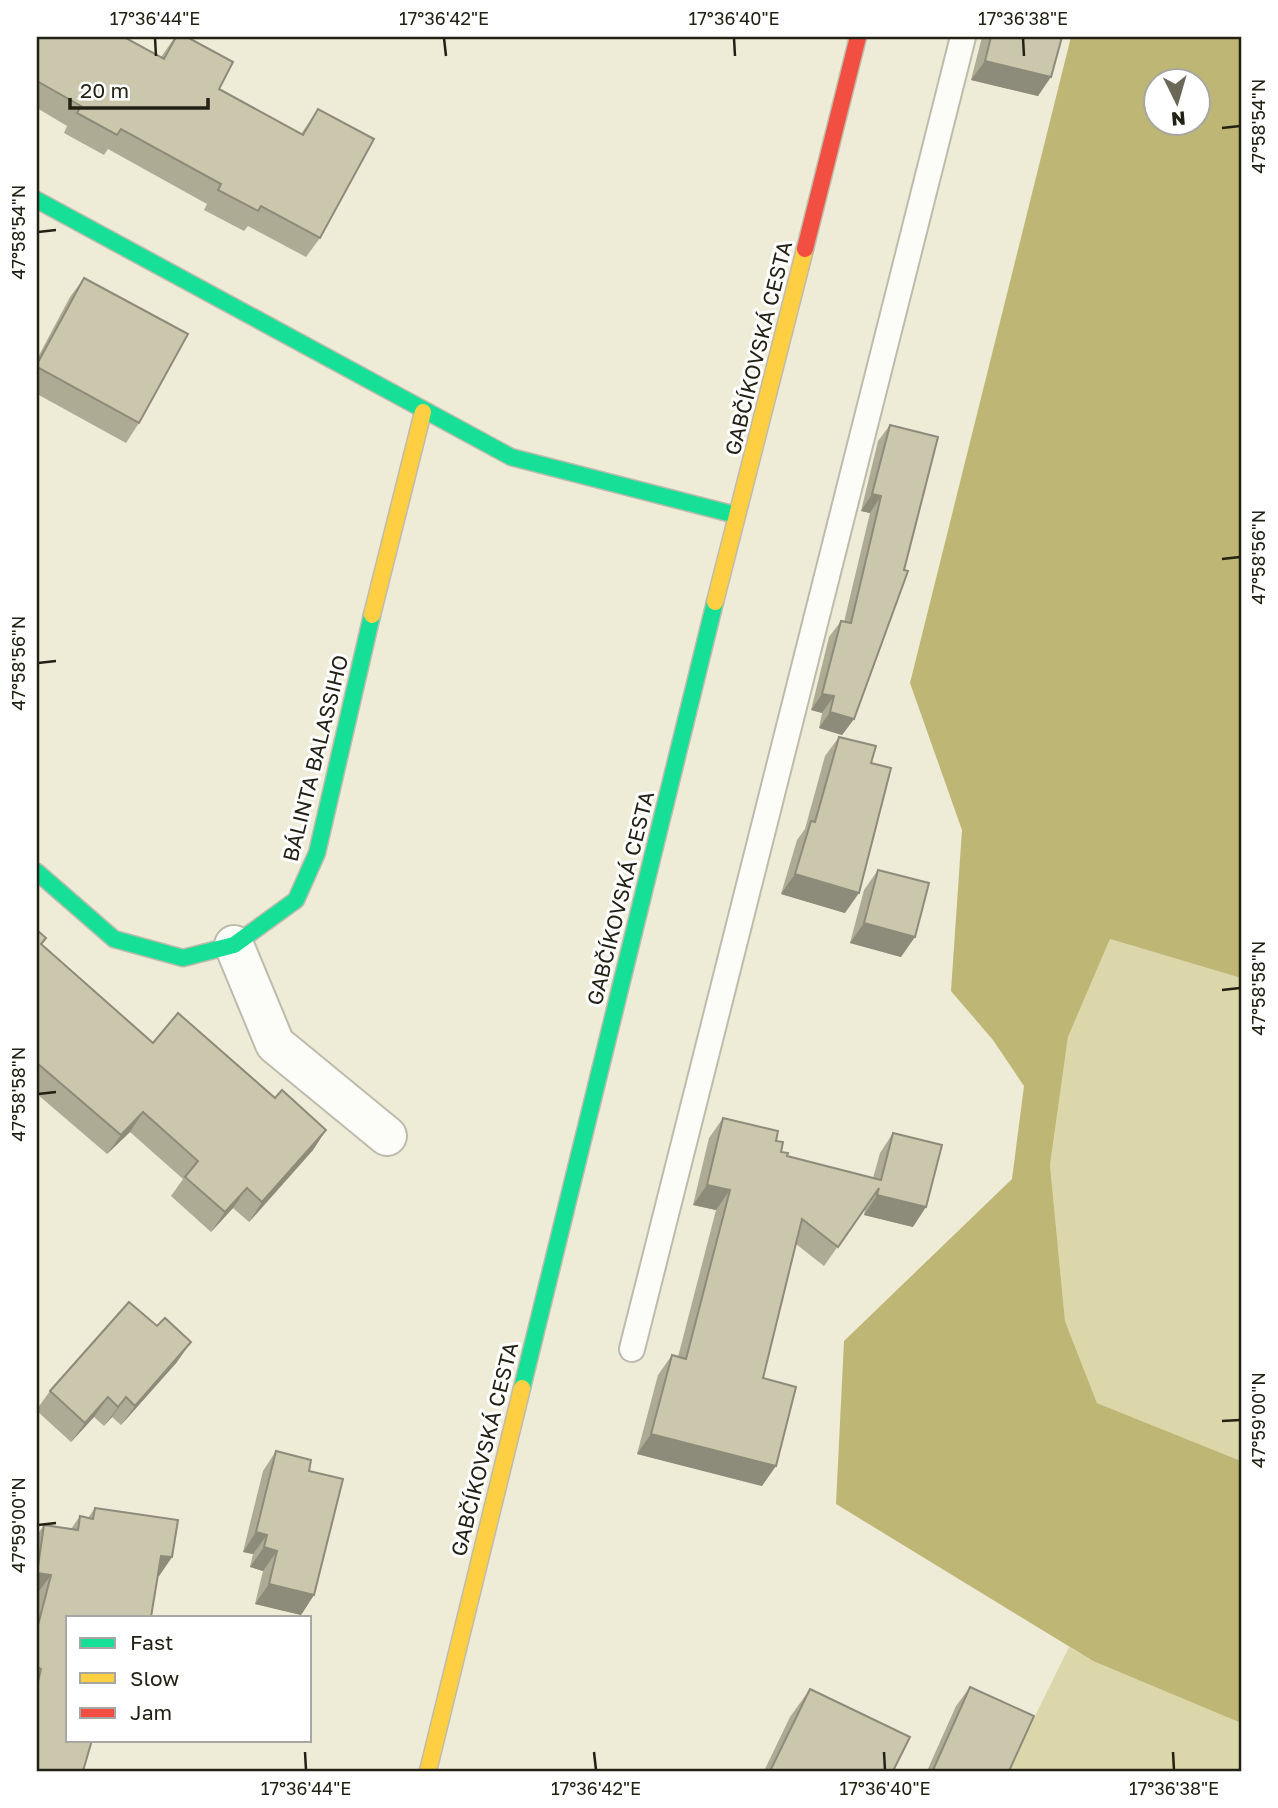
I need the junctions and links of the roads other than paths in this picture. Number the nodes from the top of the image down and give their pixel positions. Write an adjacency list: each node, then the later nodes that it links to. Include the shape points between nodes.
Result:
1 (858, 37): 5 (main road, GABČÍKOVSKÁ CESTA)
2 (963, 37): 9 (lane)
3 (37, 200): 4 (main road)
4 (423, 412): 5 (main road, via 511,457); 7 (main road, BÁLINTA BALASSIHO, via 345,721 317,853 296,900)
5 (736, 515): 10 (main road, GABČÍKOVSKÁ CESTA)
6 (37, 872): 7 (main road, BÁLINTA BALASSIHO, via 114,939 183,958)
7 (234, 945): 8 (street, via 275,1044)
8 (387, 1136)
9 (632, 1349)
10 (428, 1771)

